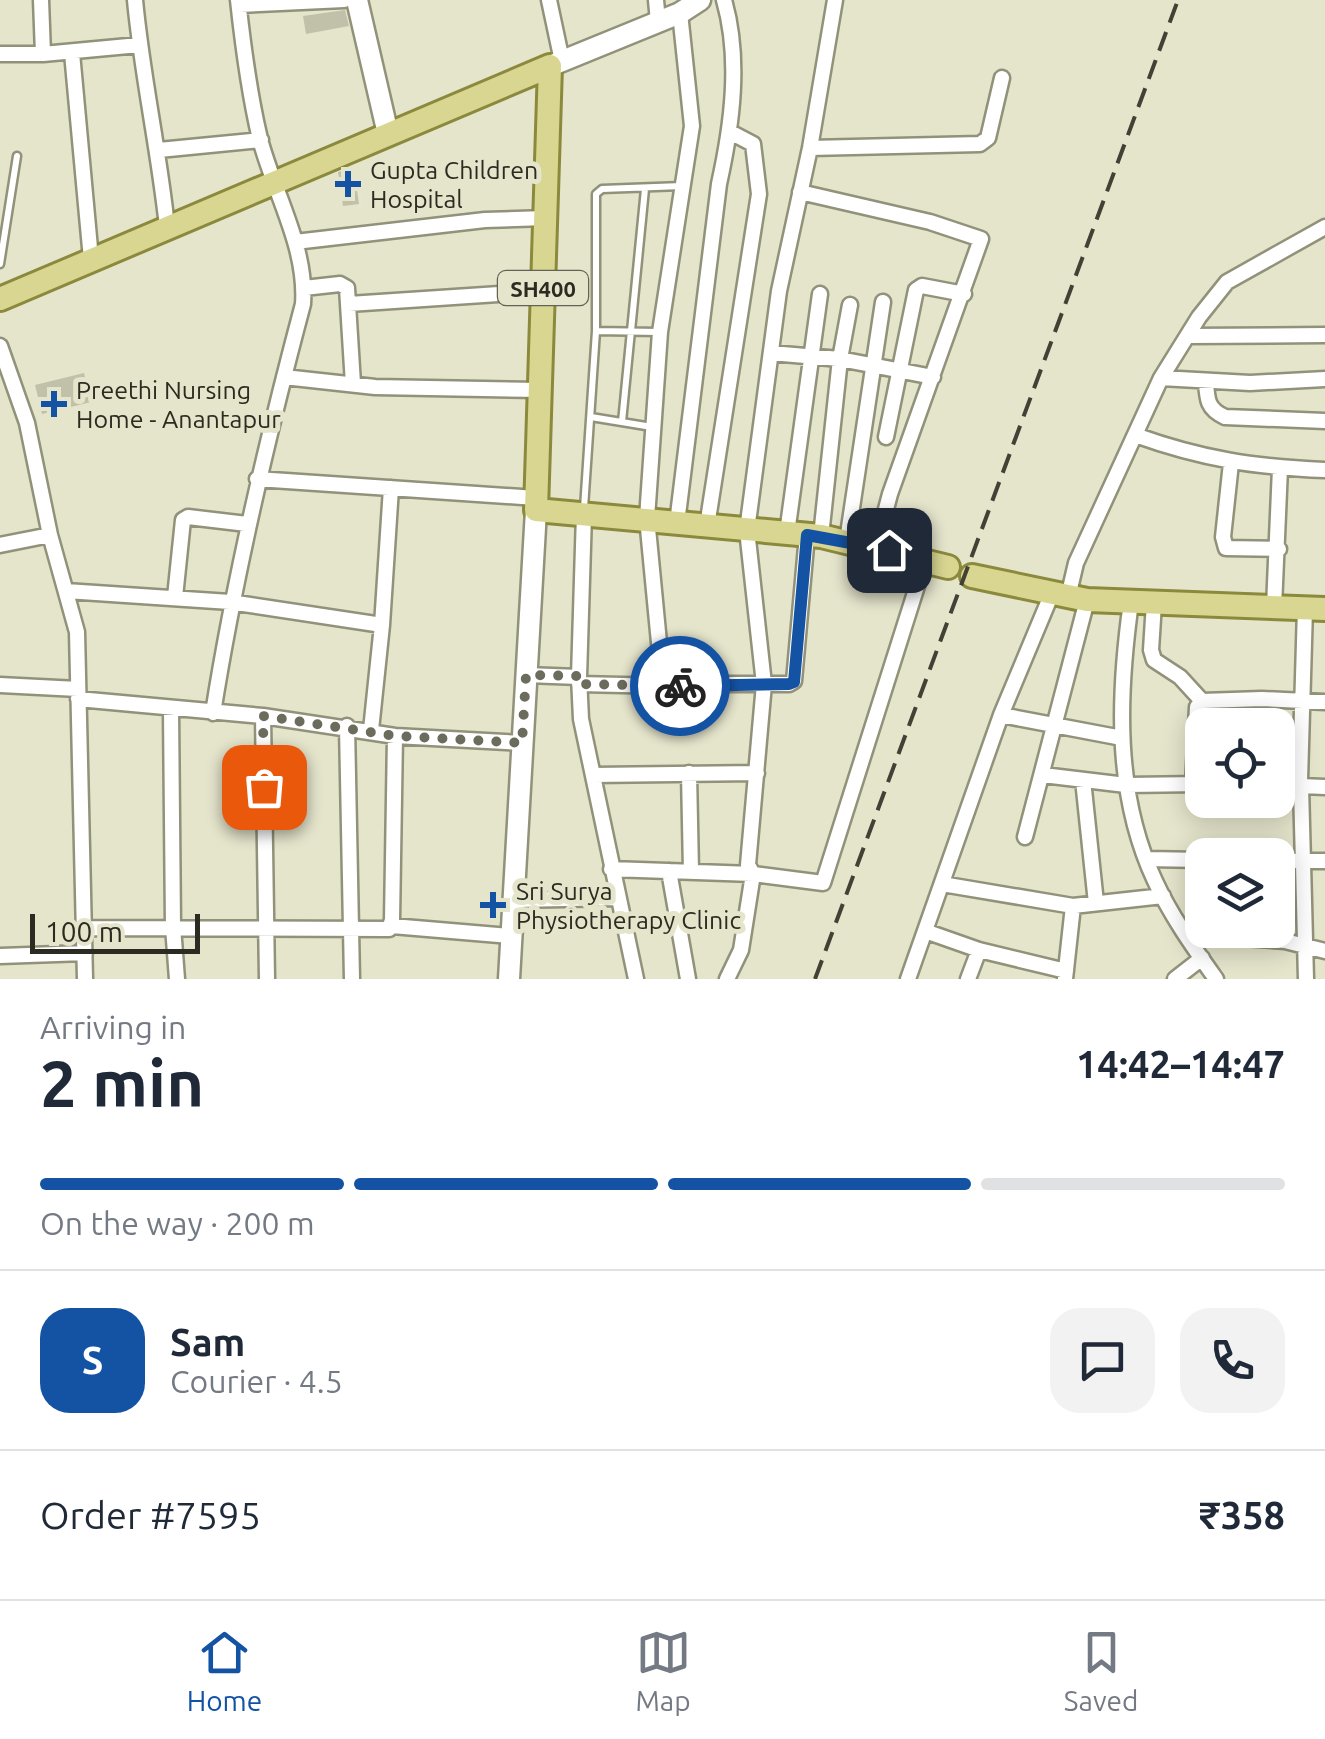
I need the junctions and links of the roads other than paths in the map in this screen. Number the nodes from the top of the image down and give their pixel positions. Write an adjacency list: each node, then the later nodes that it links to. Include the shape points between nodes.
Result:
1 (40, 0): 16 (street)
2 (135, 0): 13 (street)
3 (344, 0): 10 (street)
4 (357, 0): 20 (street)
5 (549, 0): 17 (street)
6 (656, 0): 12 (street)
7 (700, 0): 11 (street)
8 (724, 0): 19 (street, via 732,48)
9 (835, 0): 22 (street)
10 (238, 2): 21 (street)
11 (680, 13): 12 (street); 26 (street, via 692,126)
12 (658, 22): 17 (street)
13 (140, 45): 14 (street); 23 (street)
14 (72, 52): 16 (street); 33 (street)
15 (0, 54): 16 (street)
16 (43, 54)
17 (556, 64): 20 (main road); 29 (main road, SH400)
18 (1002, 78): 22 (street, via 988,138 980,144)
19 (730, 132): 77 (street); 79 (street, via 753,144 759,194)
20 (388, 134): 25 (main road)
21 (260, 140): 23 (street); 25 (street)
22 (810, 148): 28 (street)
23 (159, 150): 30 (street)
24 (17, 156): 34 (lane)
25 (275, 182): 30 (main road); 32 (street)
26 (682, 186): 27 (lane); 45 (street)
27 (645, 188): 43 (lane, via 598,191); 44 (lane)
28 (800, 192): 38 (street, via 979,236); 49 (street)
29 (546, 218): 32 (street); 36 (main road, SH400)
30 (168, 226): 33 (main road)
31 (1323, 230): 47 (street, via 1227,282)
32 (295, 242): 35 (street)
33 (91, 259): 39 (main road)
34 (0, 264)
35 (304, 288): 41 (street, via 345,286); 54 (street)
36 (543, 291): 41 (street); 62 (main road, SH400)
37 (820, 294): 50 (street)
38 (964, 294): 53 (street, via 916,290); 55 (street)
39 (0, 299)
40 (884, 302): 52 (street)
41 (349, 304): 60 (street)
42 (850, 305): 51 (street)
43 (596, 331): 44 (lane); 63 (lane)
44 (632, 332): 45 (lane); 64 (lane)
45 (660, 332): 66 (street)
46 (1325, 334): 47 (street)
47 (1189, 336): 56 (street)
48 (0, 346): 59 (street)
49 (770, 353): 50 (street); 80 (street)
50 (811, 356): 51 (street); 82 (street)
51 (840, 359): 52 (street); 82 (street)
52 (874, 364): 53 (street); 83 (street)
53 (900, 369): 55 (street); 68 (street)
54 (284, 377): 60 (street); 72 (street)
55 (932, 377): 85 (street)
56 (1162, 378): 58 (street); 67 (street)
57 (1325, 378): 58 (street)
58 (1206, 381): 65 (street, via 1208,402 1224,417)
59 (14, 383): 61 (street); 81 (street)
60 (353, 384): 62 (street)
61 (0, 390)
62 (540, 390): 74 (main road, SH400)
63 (591, 417): 64 (lane); 75 (lane)
64 (622, 422): 66 (lane)
65 (1325, 422)
66 (652, 428): 76 (street)
67 (1135, 435): 69 (street); 90 (street, via 1076,563)
68 (886, 437)
69 (1231, 463): 70 (street); 86 (street, via 1226,548)
70 (1280, 468): 71 (street); 86 (street)
71 (1325, 470)
72 (257, 479): 73 (street); 78 (street)
73 (391, 488): 74 (street); 96 (street)
74 (536, 504): 75 (main road); 97 (street)
75 (584, 514): 76 (main road); 98 (street)
76 (647, 518): 77 (main road); 101 (street)
77 (677, 523): 79 (main road)
78 (247, 524): 91 (street, via 182,520); 92 (street)
79 (707, 526): 80 (main road)
80 (747, 530): 82 (main road); 100 (street)
81 (50, 535): 84 (street); 89 (street)
82 (805, 535): 83 (main road); 100 (street, via 796,677 789,684)
83 (847, 540): 85 (main road)
84 (0, 545)
85 (876, 548): 87 (main road)
86 (1279, 548): 94 (street)
87 (936, 564): 136 (street, via 823,883)
88 (972, 576): 90 (main road)
89 (66, 591): 91 (street); 102 (street, via 77,632)
90 (1069, 596): 93 (main road); 110 (street); 112 (street)
91 (176, 597): 92 (street)
92 (230, 602): 96 (street); 108 (street)
93 (1142, 602): 94 (main road); 103 (street, via 1154,660); 115 (street, via 1124,657)
94 (1274, 607): 95 (main road)
95 (1315, 609): 104 (street)
96 (382, 626): 113 (street)
97 (526, 675): 98 (street); 116 (street)
98 (579, 680): 101 (street); 119 (street)
99 (1, 682): 102 (street)
100 (764, 684): 101 (street); 117 (street)
101 (666, 686)
102 (78, 694): 107 (street); 146 (street)
103 (1202, 701): 104 (street); 106 (street)
104 (1302, 701): 105 (street); 125 (street)
105 (1325, 702)
106 (1199, 708)
107 (172, 710): 108 (street); 144 (street)
108 (213, 713): 109 (street)
109 (263, 716): 111 (street); 145 (street)
110 (1002, 716): 112 (street); 137 (street)
111 (348, 726): 113 (street); 147 (street)
112 (1055, 727): 115 (street); 120 (street)
113 (370, 730): 114 (street)
114 (396, 736): 116 (street); 143 (street)
115 (1122, 738): 123 (street)
116 (522, 743): 140 (street)
117 (757, 773): 118 (street); 136 (street, via 748,864)
118 (689, 774): 119 (street); 135 (street)
119 (592, 775): 133 (street)
120 (1043, 775): 121 (street); 127 (street)
121 (1083, 780): 123 (street); 141 (street)
122 (1185, 784): 123 (street)
123 (1126, 785): 128 (street)
124 (1295, 786): 125 (street)
125 (1302, 786): 126 (street); 131 (street)
126 (1325, 787)
127 (1025, 837)
128 (1146, 860): 129 (street); 138 (street)
129 (1185, 860)
130 (1295, 861): 131 (street)
131 (1304, 861): 132 (street); 152 (street)
132 (1325, 861)
133 (611, 869): 134 (street); 139 (street)
134 (669, 871): 135 (street); 166 (street)
135 (690, 872): 136 (street)
136 (753, 874): 167 (street, via 741,950)
137 (942, 884): 142 (street); 148 (street)
138 (1163, 896): 141 (street); 149 (street)
139 (617, 898): 140 (street); 165 (street)
140 (513, 900): 150 (street)
141 (1096, 903): 142 (street)
142 (1074, 906): 159 (street)
143 (392, 926): 147 (street); 150 (street)
144 (173, 927): 145 (street); 146 (street); 161 (street)
145 (266, 927): 147 (street); 162 (street)
146 (84, 928): 156 (street)
147 (351, 929): 163 (street)
148 (925, 931): 154 (street); 168 (street)
149 (1185, 934)
150 (511, 936): 164 (street)
151 (1295, 943): 152 (street)
152 (1305, 944): 155 (street); 172 (street)
153 (1195, 948): 158 (street)
154 (978, 950): 159 (street); 169 (street)
155 (1325, 951)
156 (84, 953): 157 (street); 160 (street)
157 (0, 956)
158 (1202, 958): 170 (street); 171 (street)
159 (1066, 975)
160 (85, 979)
161 (178, 979)
162 (267, 979)
163 (352, 979)
164 (508, 979)
165 (636, 979)
166 (688, 979)
167 (727, 979)
168 (908, 979)
169 (968, 979)
170 (1176, 979)
171 (1216, 979)
172 (1306, 979)

